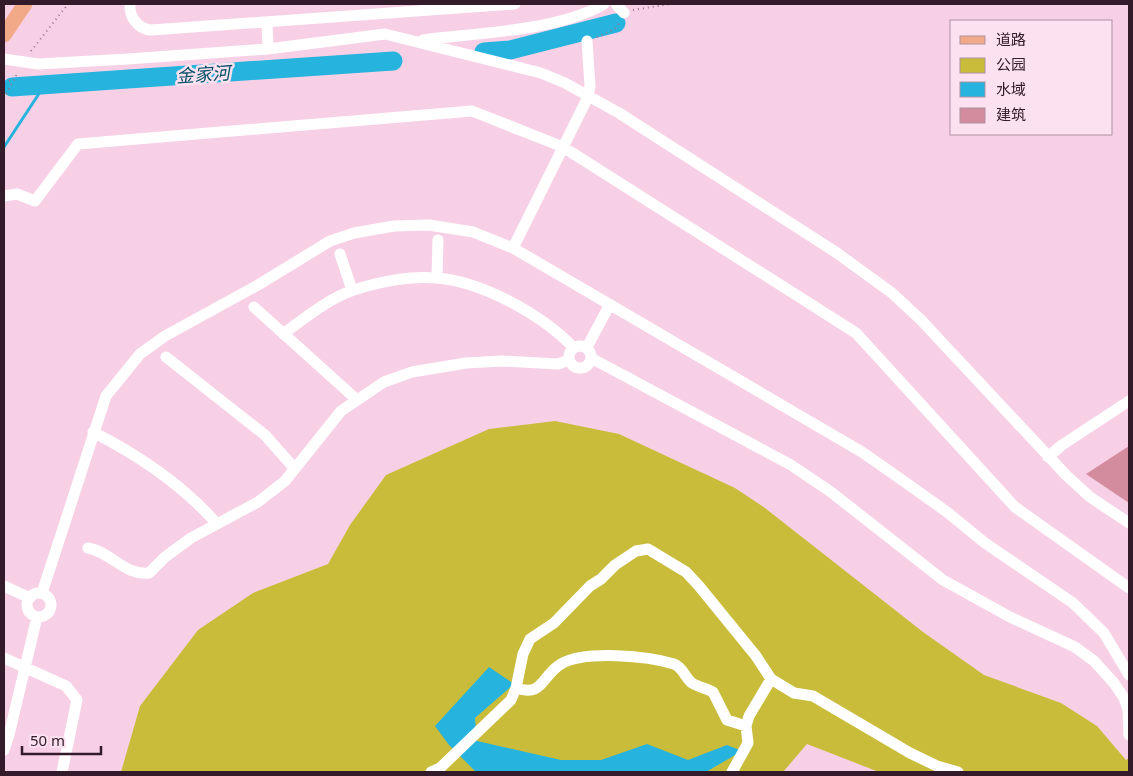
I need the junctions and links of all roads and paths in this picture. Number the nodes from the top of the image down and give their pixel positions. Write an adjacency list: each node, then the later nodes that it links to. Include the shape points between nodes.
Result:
1 (25, 4): 11 (main road)
2 (68, 4): 16 (path)
3 (130, 4): 9 (street, via 136,24 143,29)
4 (515, 4): 8 (street)
5 (604, 4): 12 (street, via 549,23)
6 (616, 4): 7 (street)
7 (624, 13)
8 (383, 14): 9 (street); 10 (street)
9 (267, 22): 14 (street)
10 (385, 34): 12 (street); 14 (street)
11 (4, 35)
12 (417, 41): 19 (street, via 541,73)
13 (587, 41): 19 (street)
14 (268, 49): 16 (street, via 38,64)
15 (4, 58): 16 (street)
16 (24, 61): 18 (path)
17 (4, 81): 18 (path)
18 (14, 81): 20 (path)
19 (588, 97): 21 (street); 38 (street, via 619,113 804,232 892,293 922,320)
20 (4, 98)
21 (564, 147): 22 (street, via 472,112 88,143 78,144 35,201 17,194); 24 (street); 44 (street, via 856,333 1015,506)
22 (4, 196)
23 (438, 240): 26 (street)
24 (513, 248): 28 (street); 37 (street, via 473,232 429,225 394,226 330,240 258,285 164,336 140,354 106,396)
25 (340, 254): 27 (street)
26 (437, 278): 27 (street, via 396,280); 31 (street, via 479,287 558,331)
27 (352, 290): 30 (street)
28 (610, 306): 32 (street); 50 (street, via 862,452 932,501 985,543 1073,603 1104,632)
29 (254, 307): 30 (street)
30 (283, 334): 35 (street)
31 (573, 347): 32 (street, via 581,345); 34 (street)
32 (589, 353): 34 (street, via 586,366 578,368); 54 (street, via 791,465 831,492 943,580 1010,617 1075,647 1094,661 1124,698)
33 (166, 357): 39 (street, via 265,435)
34 (568, 360): 35 (street, via 558,364 466,363 412,372 384,382)
35 (356, 399): 39 (street, via 341,411)
36 (1129, 401): 38 (street)
37 (94, 432): 41 (street, via 164,474 196,500); 45 (street)
38 (1048, 457): 40 (street, via 1090,496)
39 (295, 469): 41 (street, via 258,502)
40 (1129, 523)
41 (216, 524): 42 (street, via 165,557 149,573 135,573)
42 (88, 548)
43 (4, 586): 46 (street)
44 (1129, 588)
45 (42, 593): 46 (street); 47 (street, via 50,598 52,608 46,615)
46 (30, 598): 47 (street, via 29,612)
47 (37, 617): 49 (street)
48 (4, 658): 49 (street)
49 (26, 669): 55 (street); 56 (street, via 66,686 77,700)
50 (1129, 675)
51 (771, 679): 52 (street, via 756,656 686,572 653,551 643,549 636,550 615,565 554,623 530,639 523,654); 53 (street); 59 (street, via 794,693 813,696 910,753)
52 (516, 688): 53 (street, via 528,692 535,690 553,670 572,659 632,657 679,667 692,684 713,692 726,720); 57 (street, via 511,700 443,766)
53 (746, 726): 58 (street, via 748,743)
54 (1129, 735)
55 (4, 750)
56 (62, 772)
57 (432, 772)
58 (732, 772)
59 (958, 772)

